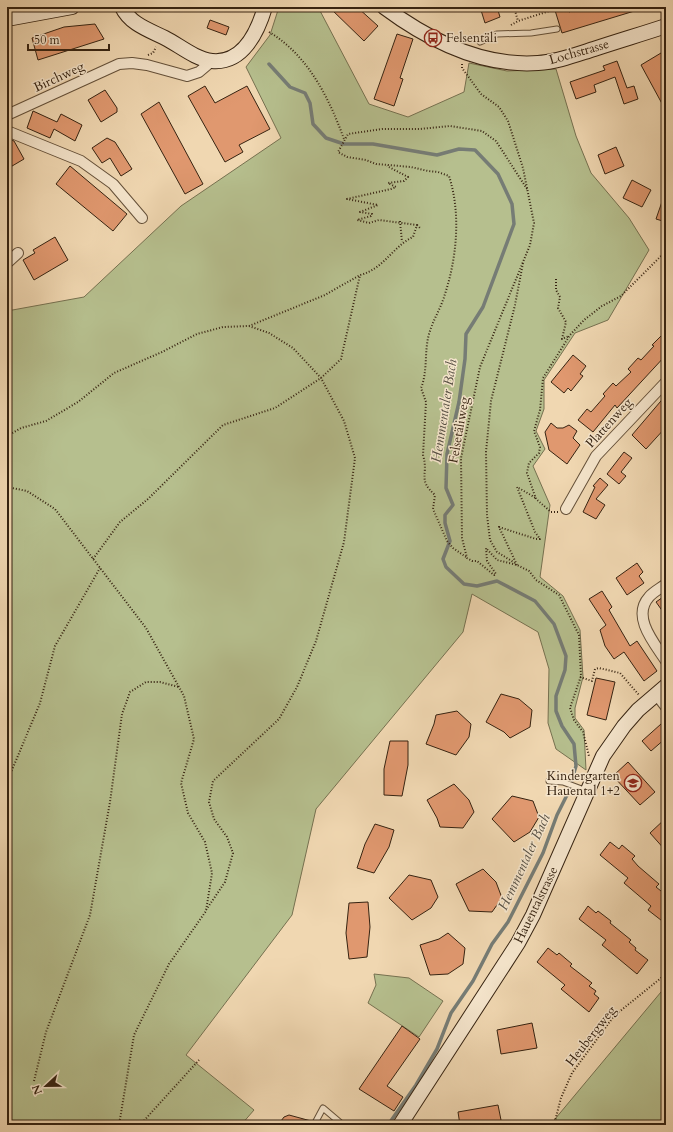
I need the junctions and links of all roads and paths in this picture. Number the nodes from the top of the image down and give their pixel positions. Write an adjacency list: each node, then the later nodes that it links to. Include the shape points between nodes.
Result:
1 (72, 7): 8 (street)
2 (122, 7): 18 (street, via 136,24 197,56)
3 (265, 7): 10 (street)
4 (384, 7): 16 (street, Lochstrasse, via 425,34)
5 (514, 7): 9 (path)
6 (562, 7): 7 (path)
7 (555, 8): 9 (path)
8 (7, 18)
9 (518, 21): 13 (path)
10 (259, 26): 18 (street, via 244,48 232,56); 21 (path, via 281,39 321,86)
11 (666, 26): 16 (street, Lochstrasse, via 560,60 538,63 517,64)
12 (557, 29): 13 (lane)
13 (497, 34): 14 (lane)
14 (480, 42)
15 (158, 44): 17 (path, via 153,53)
16 (462, 51): 23 (path, Felsetäliweg, via 462,68 481,94 499,107 508,121)
17 (146, 56)
18 (212, 61): 19 (street, Birchweg, via 199,72 186,76 147,64 119,64)
19 (7, 114)
20 (7, 131): 24 (street, via 81,160 113,184)
21 (344, 139): 22 (path, via 338,152 347,157); 23 (path, via 348,134 382,128 420,129 450,126 482,131 496,141)
22 (386, 165): 25 (path, via 408,177 404,181 388,183 396,187 391,189 347,199 378,205 360,212 372,214 371,216 357,220 369,223 379,220); 43 (path, via 438,172 449,176 457,210 452,265 445,294 429,335 426,377 421,388 426,402 423,456 426,464 424,479 427,488 435,495 433,509 447,542)
23 (529, 191): 31 (path, Felsetäliweg, via 534,223 530,245)
24 (142, 218)
25 (400, 221): 26 (path); 28 (path)
26 (416, 225): 27 (path); 28 (path, via 414,237)
27 (421, 229)
28 (402, 242): 33 (path, via 386,261 371,272)
29 (666, 251): 36 (path, via 621,296 584,320)
30 (18, 253): 32 (street)
31 (524, 258): 43 (path, Felsetäliweg, via 480,367 461,458 462,538); 45 (path, via 516,305 490,401 486,452 490,540 496,552)
32 (7, 262)
33 (360, 275): 35 (path, via 325,295); 37 (path, via 341,359)
34 (556, 279): 36 (path, via 556,290 560,298 558,308 566,322 562,339)
35 (249, 326): 37 (path, via 269,333 293,348); 39 (path, via 223,327 197,334 114,373 78,402 46,421 22,428)
36 (570, 335): 41 (path, via 542,378 540,410 534,431 540,447 539,453 529,464 528,473)
37 (321, 378): 44 (path, via 276,408 223,425 148,499 120,522); 58 (path, via 344,421 355,458 344,542 316,641 298,687 279,719 214,781 209,802 214,819 227,837 233,853 225,882)
38 (666, 382): 42 (street, Plattenweg, via 596,456)
39 (7, 436)
40 (7, 487): 44 (path, via 27,491 55,509)
41 (536, 499): 42 (path, via 551,512); 45 (path, via 517,488 540,539 499,527)
42 (566, 509)
43 (468, 558): 45 (path, via 477,561 494,575 496,574 487,561 486,548 496,560)
44 (93, 559): 46 (path)
45 (517, 565): 49 (path, via 529,571 536,580 559,595 579,635)
46 (100, 568): 50 (path, via 146,628); 55 (path, via 55,646 40,703)
47 (666, 584): 48 (street, via 648,598 642,616 645,626)
48 (666, 661)
49 (580, 677): 52 (path, via 592,681 595,669 599,668 620,673); 54 (path, via 570,708 574,720 583,732)
50 (179, 687): 58 (path, via 184,696 194,739 181,784 188,813 205,842 212,873); 61 (path, via 160,682 146,682 130,692 122,714 90,915 46,1032)
51 (661, 690): 53 (street); 57 (street, Hauentalstrasse, via 638,710 613,740)
52 (641, 698)
53 (666, 707)
54 (590, 762)
55 (7, 782)
56 (549, 782): 57 (lane, via 563,782)
57 (587, 791): 68 (street, Hauentalstrasse, via 533,915 518,943)
58 (206, 911): 63 (path, via 169,964 134,1035)
59 (666, 974): 69 (path, Heubergweg, via 614,1016 577,1067 561,1098)
60 (199, 1060): 62 (path)
61 (34, 1081)
62 (146, 1120): 64 (path); 65 (path)
63 (117, 1125)
64 (140, 1125)
65 (145, 1125)
66 (316, 1125): 67 (lane, via 323,1108)
67 (343, 1125)
68 (400, 1125)
69 (554, 1125)

